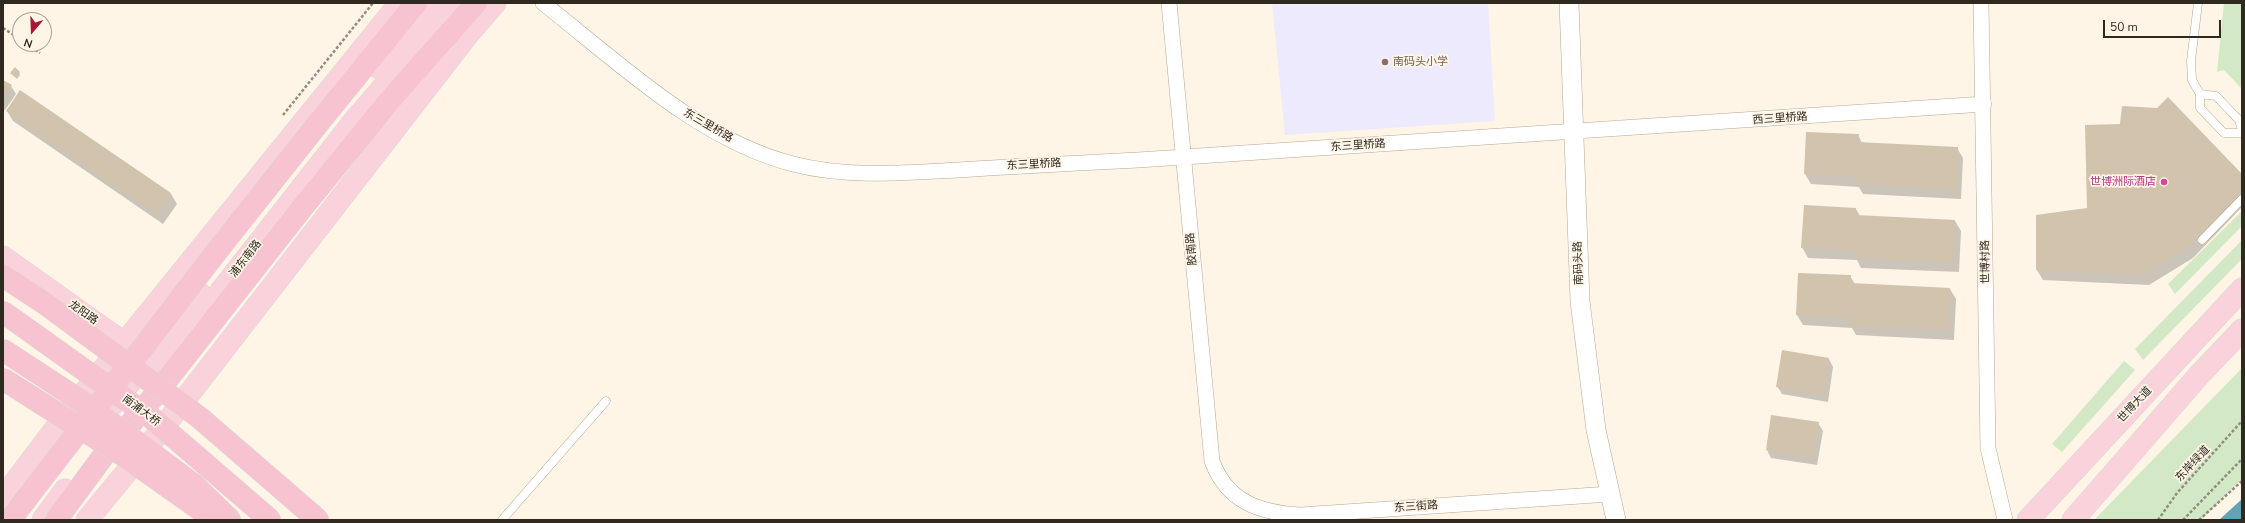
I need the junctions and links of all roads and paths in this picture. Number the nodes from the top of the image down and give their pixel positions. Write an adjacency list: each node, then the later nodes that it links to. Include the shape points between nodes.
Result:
1 (400, 3): 26 (main road)
2 (416, 3): 38 (highway, bridge, via 216,251)
3 (434, 3): 28 (main road, 浦东南路, via 359,93)
4 (456, 3): 28 (main road, 浦东南路, via 354,121 214,300)
5 (476, 3): 41 (highway, bridge, via 390,100 302,208 155,395 104,455)
6 (495, 3): 42 (main road, via 158,434)
7 (543, 3): 18 (street, 东三里桥路, via 682,112 719,135 757,152 794,164 833,171 884,174)
8 (1169, 3): 18 (street, 胶南路)
9 (1569, 3): 17 (street, 南码头路)
10 (1981, 3): 15 (street, 世博村路)
11 (2198, 3): 14 (lane, via 2191,61 2192,80)
12 (3, 28): 13 (path)
13 (12, 34)
14 (2200, 94): 16 (lane, via 2216,96 2239,120); 16 (lane, via 2200,108 2224,133)
15 (1984, 104): 17 (street, 西三里桥路); 49 (street, 世博村路, via 1988,448)
16 (2242, 131)
17 (1575, 133): 18 (street, 东三里桥路); 35 (street, 南码头路, via 1580,301 1596,430)
18 (1183, 157): 34 (street, 胶南路, via 1212,460 1217,476)
19 (2242, 199): 20 (lane)
20 (2202, 240)
21 (3, 258): 26 (main road, 龙阳路)
22 (3, 276): 46 (highway, bridge, via 47,305 200,418)
23 (2242, 289): 50 (main road, 世博大道)
24 (3, 312): 45 (highway, 南浦大桥, bridge, via 153,419)
25 (2242, 330): 51 (main road, via 2200,374)
26 (126, 344): 28 (main road, 龙阳路); 36 (main road, via 59,424)
27 (3, 350): 44 (highway, bridge, via 87,405 194,484)
28 (154, 366): 39 (main road, 浦东南路); 40 (main road, 浦东南路)
29 (3, 379): 43 (highway, bridge, via 126,457)
30 (606, 401): 47 (lane)
31 (2242, 421): 52 (path, 东岸绿道, via 2177,493)
32 (2242, 459): 53 (path)
33 (2242, 481): 54 (path)
34 (1228, 490): 37 (street, 东三街路, via 1243,501 1261,509)
35 (1610, 494): 37 (street, 东三街路); 48 (street, 南码头路)
36 (3, 498)
37 (1301, 518)
38 (10, 520)
39 (23, 520)
40 (43, 520)
41 (56, 520)
42 (87, 520)
43 (215, 520)
44 (230, 520)
45 (270, 520)
46 (318, 520)
47 (502, 520)
48 (1616, 520)
49 (2005, 520)
50 (2028, 520)
51 (2073, 520)
52 (2158, 520)
53 (2183, 520)
54 (2199, 520)

